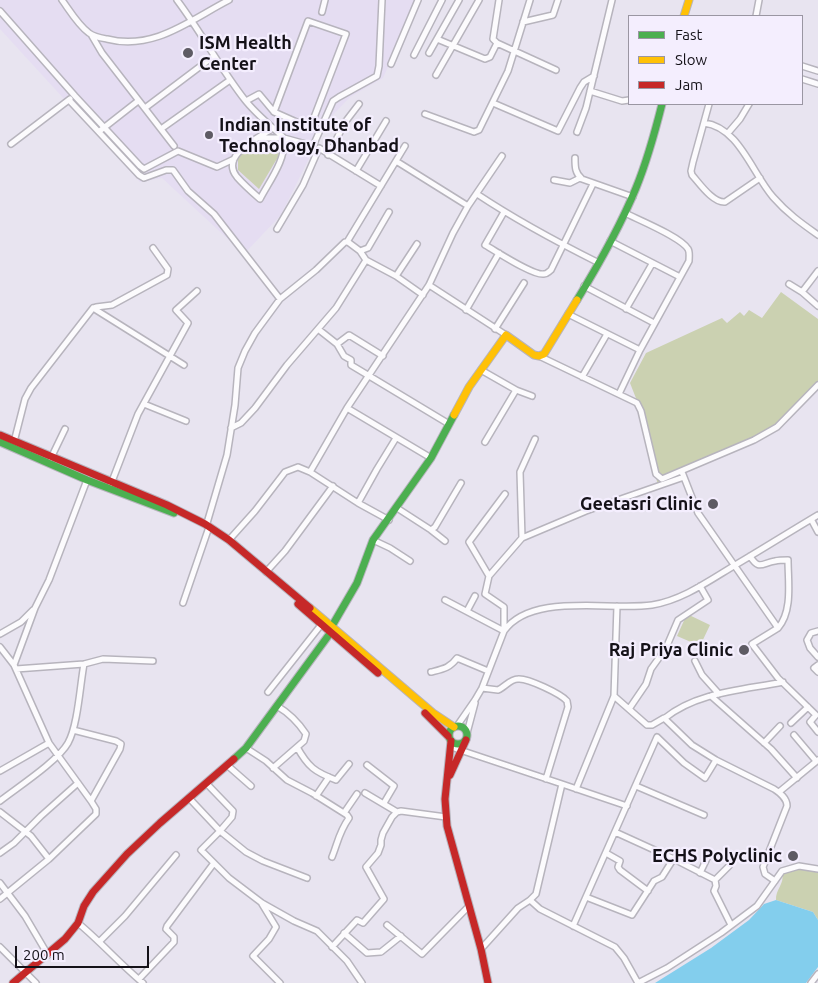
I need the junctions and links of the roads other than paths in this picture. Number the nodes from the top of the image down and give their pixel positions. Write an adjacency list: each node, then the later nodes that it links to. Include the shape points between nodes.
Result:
1 (62, 0): 22 (street)
2 (177, 0): 20 (street)
3 (229, 0): 20 (street)
4 (325, 0): 17 (street)
5 (382, 0): 62 (street, via 377,76 333,101 313,146)
6 (418, 0): 30 (street)
7 (442, 0): 28 (street)
8 (458, 0): 23 (street)
9 (478, 0): 25 (street)
10 (499, 0): 24 (street, via 492,36)
11 (530, 0): 21 (street)
12 (558, 0): 21 (street, via 553,15)
13 (612, 0): 35 (street)
14 (689, 0): 18 (main road)
15 (758, 0): 19 (street)
16 (0, 10): 40 (street)
17 (322, 12)
18 (684, 15)
19 (756, 15)
20 (192, 21): 22 (street, via 179,29 142,41 115,41); 29 (street)
21 (523, 22): 26 (street)
22 (91, 35): 43 (street)
23 (437, 39): 25 (street); 27 (street)
24 (497, 43): 25 (street, via 488,60); 26 (street)
25 (453, 46): 34 (street)
26 (514, 50): 32 (street); 45 (street)
27 (429, 53)
28 (414, 55)
29 (214, 56): 37 (street); 50 (street)
30 (391, 64)
31 (803, 66): 33 (street)
32 (556, 70)
33 (818, 71)
34 (436, 75)
35 (594, 76): 39 (street); 45 (street, via 580,88 558,132)
36 (803, 79): 38 (street)
37 (230, 80): 44 (street); 57 (street)
38 (818, 84)
39 (590, 91): 42 (street); 59 (street)
40 (75, 96): 41 (street); 55 (street)
41 (69, 100): 58 (street); 63 (street)
42 (628, 100)
43 (138, 101): 50 (street); 55 (street)
44 (246, 101): 51 (street, via 259,94); 56 (street)
45 (493, 103): 52 (street, via 477,131)
46 (358, 104): 66 (street)
47 (662, 105): 78 (main road)
48 (709, 105): 54 (street)
49 (748, 105): 60 (street)
50 (145, 108): 57 (street)
51 (274, 112): 51 (street, via 310,128 346,34 308,21)
52 (425, 114)
53 (386, 121): 71 (street)
54 (704, 123): 60 (street, via 718,126); 73 (street, via 691,171 715,199 725,202)
55 (104, 128): 58 (street); 69 (street, via 144,169 178,151 217,167)
56 (273, 128): 61 (street); 62 (street)
57 (161, 129): 64 (street)
58 (99, 132): 105 (street, via 144,178 173,170 188,191 214,214)
59 (577, 132)
60 (728, 134): 73 (street)
61 (258, 138): 62 (street); 69 (street, via 242,148)
62 (284, 138): 69 (street, via 282,157 260,199 236,176)
63 (11, 144)
64 (174, 146)
65 (405, 146): 70 (street)
66 (328, 155): 71 (street); 83 (street, via 319,148)
67 (502, 156): 77 (street)
68 (575, 158): 72 (street)
69 (234, 159)
70 (396, 161): 76 (street); 79 (street)
71 (356, 171): 76 (street)
72 (580, 178): 74 (street, via 570,183); 75 (street)
73 (760, 178): 84 (street, via 790,216)
74 (554, 180)
75 (593, 184): 78 (street); 88 (street)
76 (381, 186): 86 (street)
77 (477, 194): 79 (street); 81 (street)
78 (633, 197): 82 (main road)
79 (468, 206): 100 (street)
80 (389, 212): 90 (street, via 368,248)
81 (504, 212): 88 (street); 91 (street, via 485,245)
82 (625, 213): 85 (main road); 97 (street, via 670,235 688,248 688,261)
83 (277, 229)
84 (818, 234)
85 (610, 241): 93 (main road); 94 (street)
86 (347, 242): 90 (street); 105 (street)
87 (417, 244): 96 (street)
88 (563, 246): 91 (street, via 551,270 544,274 538,274); 93 (street)
89 (153, 248): 107 (street, via 168,269 168,275 112,305)
90 (360, 252): 92 (street)
91 (499, 253): 108 (street)
92 (366, 260): 96 (street); 112 (street, via 336,308)
93 (599, 263): 101 (main road)
94 (652, 264): 97 (street); 109 (street)
95 (818, 271): 103 (street)
96 (396, 276): 104 (street)
97 (680, 278): 111 (street)
98 (524, 283): 113 (street)
99 (789, 284): 103 (street)
100 (429, 285): 104 (street); 108 (street)
101 (584, 286): 109 (street); 110 (main road)
102 (197, 291): 118 (street, via 176,310 188,323)
103 (802, 292): 106 (street)
104 (423, 295): 119 (street)
105 (280, 299): 134 (street, via 255,333 238,368)
106 (818, 306)
107 (93, 308): 118 (street); 139 (street, via 31,388)
108 (466, 310): 113 (street)
109 (626, 310): 111 (street)
110 (568, 314): 114 (street); 120 (main road, via 549,348)
111 (654, 322): 117 (street)
112 (318, 329): 116 (street); 134 (street, via 255,408)
113 (495, 329): 115 (street)
114 (607, 334): 117 (street); 124 (street)
115 (506, 335): 120 (main road); 122 (main road)
116 (337, 344): 119 (street, via 349,335); 123 (street, via 344,356 351,360 351,365)
117 (640, 350): 127 (street)
118 (169, 356): 121 (street); 129 (street)
119 (383, 356): 123 (street)
120 (539, 356): 124 (street)
121 (184, 365)
122 (481, 370): 126 (street); 132 (main road)
123 (369, 376): 130 (street); 132 (street)
124 (582, 377): 127 (street)
125 (818, 385): 144 (street, via 777,427)
126 (516, 390): 128 (street); 140 (street)
127 (619, 394): 144 (street, via 639,406 658,477)
128 (532, 396)
129 (144, 404): 131 (street); 147 (street)
130 (348, 408): 136 (street); 143 (street)
131 (186, 421)
132 (449, 424): 142 (main road)
133 (65, 428): 141 (street)
134 (231, 428): 155 (street, via 227,455)
135 (0, 435): 139 (main road)
136 (396, 438): 142 (street); 150 (street)
137 (535, 439): 158 (street, via 520,472)
138 (0, 442): 145 (main road)
139 (14, 442): 141 (main road)
140 (485, 442)
141 (50, 458): 147 (main road)
142 (431, 458): 151 (main road)
143 (310, 472): 148 (street); 159 (street, via 298,467 284,472)
144 (683, 474): 158 (street); 164 (street, via 698,513)
145 (87, 480): 147 (main road); 172 (street)
146 (461, 483): 156 (street)
147 (109, 485): 155 (main road)
148 (333, 486): 150 (street); 165 (street)
149 (505, 494): 166 (street, via 469,542)
150 (358, 503): 154 (street)
151 (397, 508): 154 (main road); 156 (street)
152 (818, 515): 153 (street)
153 (811, 519): 157 (street); 162 (street)
154 (389, 520): 160 (main road)
155 (207, 526): 159 (main road); 170 (street); 174 (main road)
156 (431, 530): 161 (street)
157 (818, 532)
158 (522, 538): 166 (street)
159 (229, 540): 165 (main road)
160 (373, 540): 163 (street); 176 (main road, via 357,583)
161 (445, 541)
162 (750, 556): 164 (street); 175 (street, via 755,563 763,565 788,560 787,611)
163 (410, 561)
164 (735, 565): 167 (street); 175 (street)
165 (266, 572): 176 (main road)
166 (490, 576): 177 (street, via 485,594 504,607)
167 (700, 586): 171 (street, via 663,602); 199 (street, via 708,600 677,622 666,648)
168 (475, 596): 173 (street)
169 (445, 600): 173 (street)
170 (183, 602)
171 (616, 606): 177 (street, via 535,609 520,616); 194 (street)
172 (36, 608): 179 (street, via 21,622); 186 (street)
173 (467, 611): 177 (street)
174 (321, 624): 176 (main road); 192 (street)
175 (778, 628): 190 (street, via 752,644)
176 (331, 630): 197 (main road); 202 (main road, via 433,713); 208 (main road, via 431,718)
177 (504, 631): 187 (street)
178 (818, 631): 181 (street, via 811,633 807,640)
179 (0, 634)
180 (0, 647): 186 (street)
181 (818, 657)
182 (153, 661): 184 (street, via 103,659)
183 (695, 661): 193 (street, via 702,675)
184 (84, 664): 186 (street); 204 (street)
185 (818, 665): 189 (street, via 814,668)
186 (15, 667): 209 (street)
187 (488, 671): 188 (street, via 457,658 445,669); 191 (street)
188 (431, 672)
189 (818, 672)
190 (783, 682): 193 (street); 198 (street)
191 (482, 688): 196 (street); 224 (street, via 498,690 513,680 522,679 558,693 567,701 568,708)
192 (268, 692)
193 (719, 694): 195 (street)
194 (614, 696): 199 (street); 231 (street)
195 (711, 696): 200 (street, via 679,707); 210 (street)
196 (475, 700): 202 (street); 207 (street)
197 (277, 706): 211 (street, via 286,711 306,734); 212 (main road)
198 (808, 707): 201 (street); 205 (street, via 816,715 810,722)
199 (629, 709): 200 (street, via 650,726)
200 (664, 718): 215 (street, via 687,741)
201 (791, 724)
202 (456, 726): 207 (main road, via 464,729); 208 (main road, via 450,730)
203 (780, 726): 210 (street)
204 (73, 730): 214 (street); 238 (street, via 121,744)
205 (818, 732)
206 (794, 735): 216 (street)
207 (467, 736): 208 (main road, via 459,744); 213 (main road)
208 (450, 742): 213 (street); 225 (main road)
209 (49, 743): 214 (street); 221 (street)
210 (764, 743): 223 (street)
211 (297, 747): 220 (street); 222 (street, via 306,764)
212 (246, 748): 219 (main road); 220 (street)
213 (461, 749): 224 (street); 225 (main road)
214 (59, 756): 226 (street); 237 (street)
215 (716, 760): 230 (street, via 705,778 657,738); 232 (street)
216 (817, 760): 223 (street)
217 (349, 764): 222 (street, via 336,780)
218 (367, 764): 239 (street, via 394,786)
219 (227, 765): 227 (main road); 229 (street)
220 (273, 768): 235 (street)
221 (0, 771)
222 (329, 777): 235 (street)
223 (797, 778): 232 (street)
224 (546, 779): 228 (street)
225 (448, 780): 245 (main road)
226 (78, 783): 238 (street); 246 (street)
227 (207, 784): 236 (main road); 247 (street, via 233,811)
228 (562, 784): 231 (street); 268 (street, via 537,892)
229 (251, 786)
230 (636, 786): 240 (street); 244 (street)
231 (576, 789): 240 (street)
232 (779, 792): 262 (street, via 787,804 763,867 765,874)
233 (365, 793): 239 (street)
234 (357, 794): 243 (street)
235 (316, 796): 243 (street)
236 (189, 798): 247 (street); 271 (main road, via 120,862 88,900)
237 (0, 801)
238 (91, 801): 255 (street, via 96,809 95,817)
239 (384, 803): 242 (street)
240 (627, 806): 248 (street)
241 (0, 812): 246 (street)
242 (397, 812): 245 (street); 275 (street, via 383,833 378,853 366,867 384,899 363,924 357,920)
243 (344, 813): 253 (street, via 348,818 338,835)
244 (704, 815)
245 (446, 817): 270 (main road)
246 (25, 832): 249 (street); 255 (street)
247 (220, 832): 256 (street, via 201,850); 260 (street, via 246,852)
248 (615, 832): 250 (street); 254 (street)
249 (0, 853)
250 (606, 853): 264 (street, via 617,858 620,870); 266 (street)
251 (710, 854): 259 (street)
252 (176, 855): 277 (street)
253 (332, 857)
254 (674, 858): 259 (street); 264 (street)
255 (49, 859): 265 (street)
256 (214, 863): 269 (street); 285 (street, via 167,926 174,942)
257 (728, 866): 261 (street)
258 (818, 869): 262 (street, via 791,867 780,873)
259 (700, 873): 261 (street)
260 (307, 878)
261 (715, 880): 273 (street, via 714,891)
262 (775, 881): 273 (street, via 757,906)
263 (0, 884): 265 (street)
264 (648, 891): 266 (street, via 632,915)
265 (7, 892): 267 (street); 281 (street)
266 (586, 897): 274 (street)
267 (0, 899)
268 (530, 900): 274 (street, via 540,909); 280 (street, via 519,906)
269 (262, 903): 279 (street, via 311,927); 284 (street, via 276,927 253,956)
270 (468, 906): 276 (street, via 422,954); 280 (main road)
271 (78, 923): 277 (street); 281 (main road)
272 (387, 925): 276 (street)
273 (731, 925): 292 (street, via 667,968)
274 (573, 926): 292 (street, via 618,950)
275 (344, 933): 276 (street, via 367,953 381,952); 279 (street)
276 (401, 936)
277 (100, 941): 285 (street)
278 (0, 947): 282 (street)
279 (332, 947): 290 (street, via 347,961)
280 (481, 949): 291 (main road)
281 (48, 955): 282 (main road)
282 (26, 972): 286 (main road); 287 (street)
283 (818, 974): 293 (street)
284 (274, 978): 288 (street); 289 (street)
285 (141, 981)
286 (13, 983)
287 (36, 983)
288 (269, 983)
289 (280, 983)
290 (362, 983)
291 (488, 983)
292 (638, 983)
293 (811, 983)

